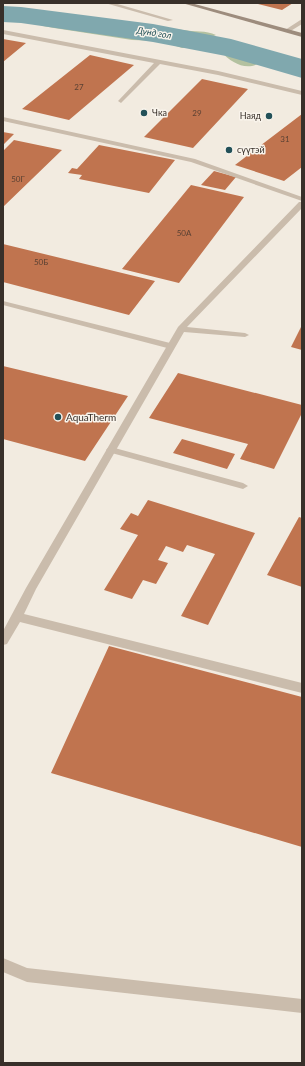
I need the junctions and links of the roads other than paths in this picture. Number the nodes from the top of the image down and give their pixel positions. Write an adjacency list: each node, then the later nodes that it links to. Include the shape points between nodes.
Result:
1 (108, 3): 3 (street)
2 (185, 3): 5 (main road)
3 (170, 20)
4 (302, 21): 5 (street)
5 (287, 31): 7 (main road)
6 (3, 32): 8 (street)
7 (302, 35)
8 (158, 62): 9 (street); 10 (street)
9 (302, 93)
10 (121, 101)
11 (3, 119): 12 (street, via 194,160)
12 (302, 199)
13 (302, 204): 15 (street)
14 (3, 303): 17 (street)
15 (181, 329): 16 (street); 17 (street)
16 (244, 335)
17 (171, 346): 18 (street)
18 (111, 450): 19 (street); 20 (street, via 31,588)
19 (243, 486)
20 (17, 617): 21 (street); 22 (street)
21 (3, 641)
22 (302, 688)
23 (3, 965): 24 (street, via 27,975)
24 (302, 1006)

